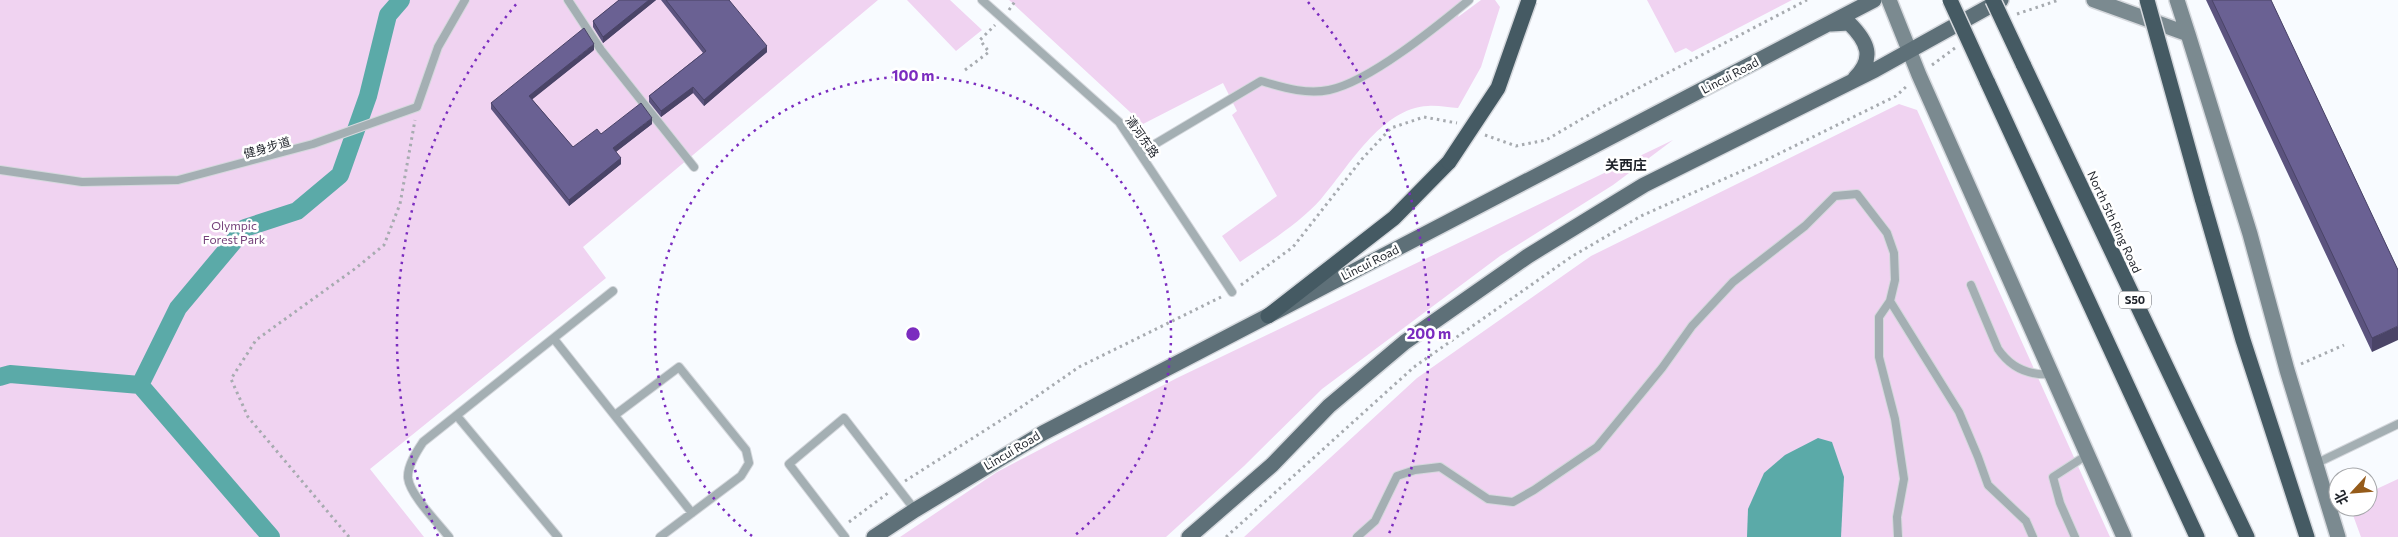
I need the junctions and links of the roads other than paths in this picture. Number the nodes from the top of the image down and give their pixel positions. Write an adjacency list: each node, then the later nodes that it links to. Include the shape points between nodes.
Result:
1 (465, 0): 20 (lane, via 438,47 417,107 401,113 313,144 178,180 82,182)
2 (568, 0): 19 (lane, via 601,50)
3 (982, 0): 18 (lane, 清河东路, via 1119,122)
4 (1469, 0): 18 (lane, via 1371,73 1329,90 1292,90 1261,81)
5 (1529, 0): 25 (highway, bridge, via 1498,88 1450,162 1394,218)
6 (1874, 0): 14 (main road, Lincui Road)
7 (1889, 0): 16 (street)
8 (1950, 0): 46 (highway, bridge)
9 (1993, 0): 47 (highway, North 5th Ring Road / S50, bridge)
10 (2001, 0): 16 (main road)
11 (2094, 0): 15 (street)
12 (2147, 0): 48 (highway, bridge, via 2243,340)
13 (2178, 0): 15 (street)
14 (1826, 25): 17 (main road, via 1849,23 1863,39 1868,61); 25 (main road, Lincui Road)
15 (2188, 34): 32 (street, via 2250,234)
16 (1910, 49): 17 (main road); 27 (street)
17 (1852, 81): 40 (main road, via 1644,185 1528,256 1406,342 1329,406 1272,465)
18 (1140, 153): 23 (lane, 清河东路)
19 (694, 167)
20 (0, 170)
21 (1971, 285): 27 (lane, via 2003,357 2027,372)
22 (613, 291): 26 (lane)
23 (1232, 292)
24 (1890, 301): 41 (lane, via 1895,280 1894,254 1887,233 1857,194 1835,196 1805,226 1733,282 1692,326 1597,447 1512,502 1488,499 1440,467 1397,476 1375,521); 42 (lane, via 1879,317 1879,357 1896,419 1904,479 1897,517); 43 (lane, via 1959,412 1988,485 2026,521)
25 (1268, 316): 33 (main road, Lincui Road, via 1043,433)
26 (554, 339): 28 (lane); 29 (lane)
27 (2052, 374): 31 (street)
28 (615, 414): 34 (lane); 34 (lane, via 679,366 746,450 749,463 741,476)
29 (458, 416): 35 (lane, via 423,442 408,478); 36 (lane)
30 (2398, 424): 32 (lane)
31 (2088, 454): 44 (lane, via 2053,477); 45 (street)
32 (2315, 464): 49 (street)
33 (915, 510): 38 (lane, via 844,418 789,464); 39 (main road, Lincui Road)
34 (692, 512): 37 (lane)
35 (448, 537)
36 (558, 537)
37 (660, 537)
38 (845, 537)
39 (874, 537)
40 (1189, 537)
41 (1357, 537)
42 (1898, 537)
43 (2033, 537)
44 (2075, 537)
45 (2124, 537)
46 (2197, 537)
47 (2248, 537)
48 (2307, 537)
49 (2338, 537)

